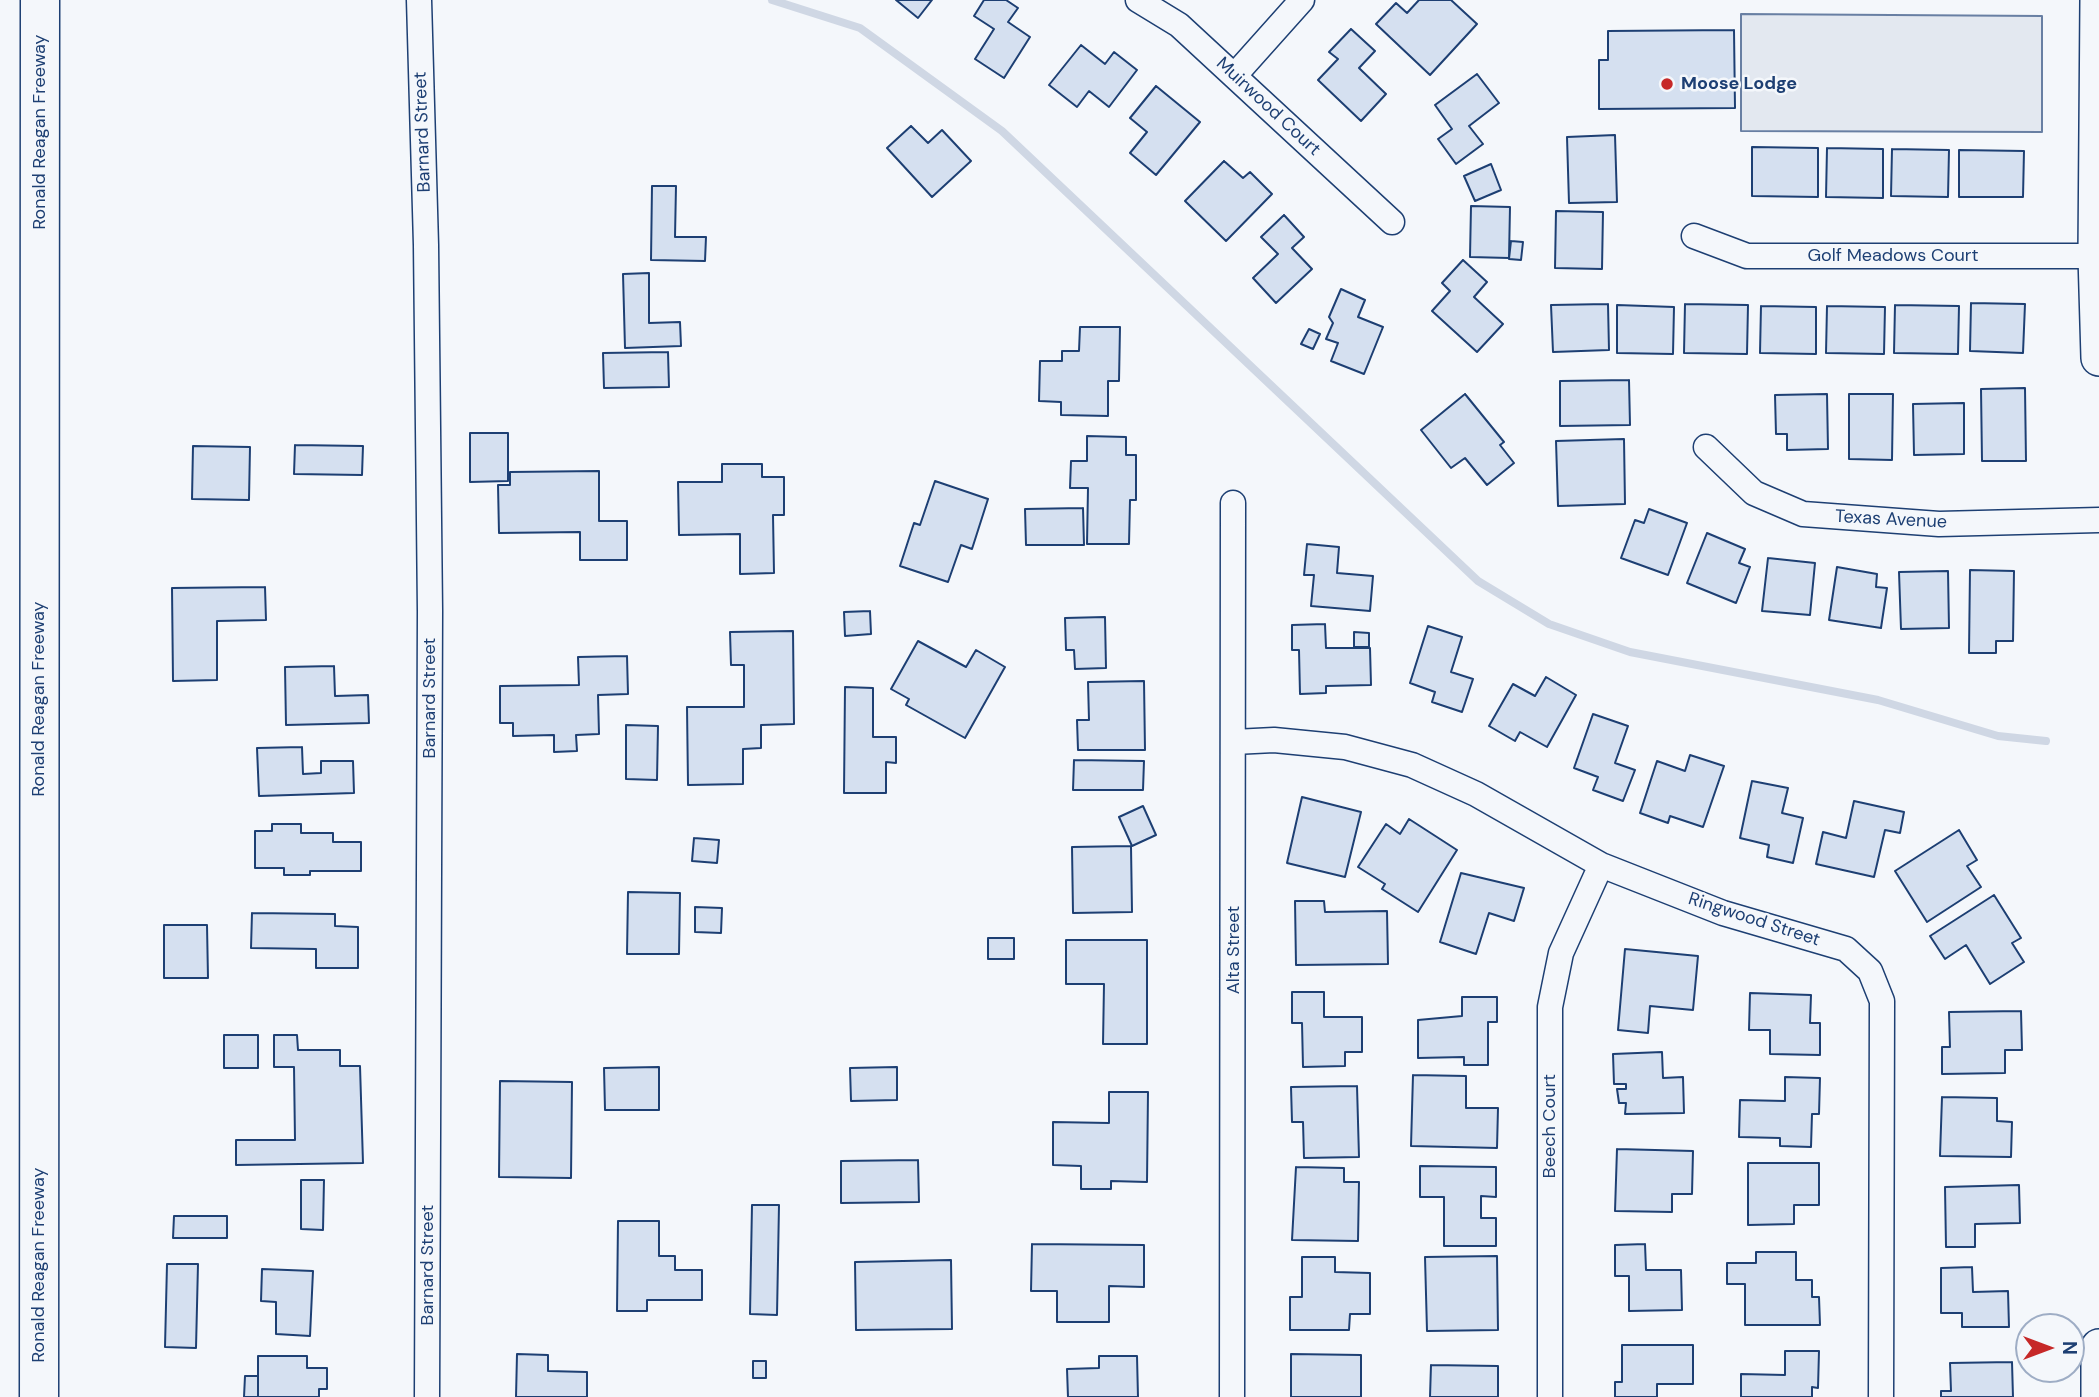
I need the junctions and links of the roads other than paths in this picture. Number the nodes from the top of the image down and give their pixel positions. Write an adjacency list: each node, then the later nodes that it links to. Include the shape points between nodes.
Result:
1 (40, 0): 17 (highway, Ronald Reagan Freeway)
2 (419, 0): 18 (street, Barnard Street, via 430,611)
3 (1138, 0): 6 (street, Muirwood Court, via 1179,26)
4 (1301, 0): 6 (street)
5 (2098, 0): 9 (main road)
6 (1236, 75): 7 (street, Muirwood Court)
7 (1392, 222)
8 (1694, 236): 9 (street, Golf Meadows Court, via 1747,256)
9 (2096, 256): 10 (main road)
10 (2099, 358)
11 (1706, 447): 13 (street, Texas Avenue, via 1754,493 1803,514 1939,524)
12 (1233, 503): 14 (street, Alta Street)
13 (2099, 520)
14 (1234, 742): 15 (street, Ringwood Street, via 1274,740 1345,747 1412,765 1476,794); 19 (street, Alta Street)
15 (1601, 865): 20 (street, Beech Court, via 1561,953 1550,1007); 21 (street, Ringwood Street, via 1723,913 1846,949 1870,971 1882,1001)
16 (2099, 1347): 22 (main road)
17 (39, 1397)
18 (427, 1397)
19 (1233, 1397)
20 (1550, 1397)
21 (1881, 1397)
22 (2099, 1397)

